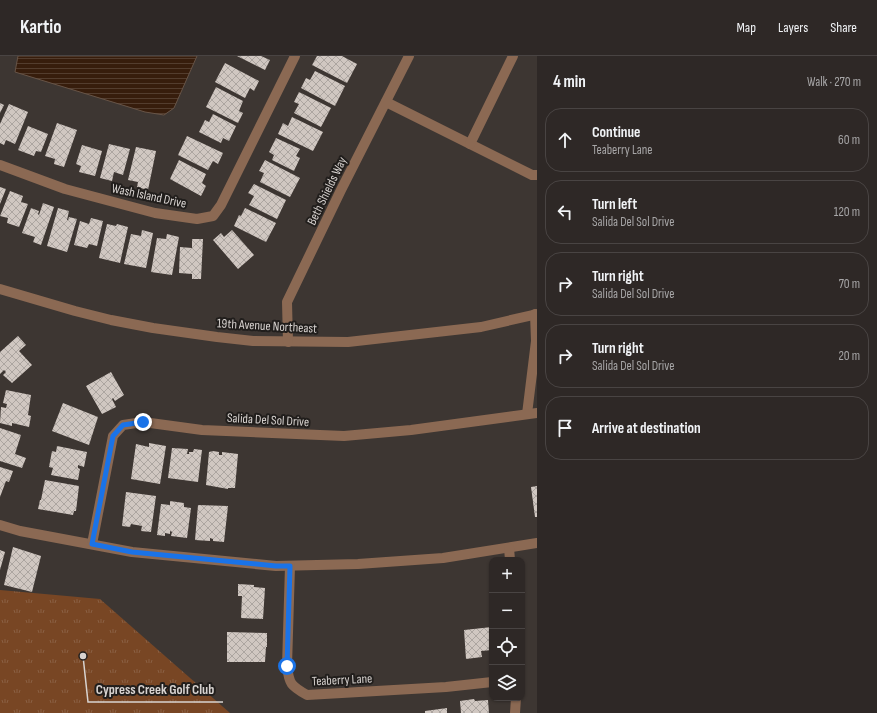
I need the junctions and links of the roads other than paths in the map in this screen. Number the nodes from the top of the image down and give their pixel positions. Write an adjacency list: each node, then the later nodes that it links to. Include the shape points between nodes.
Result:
1 (295, 56): 6 (street, Wash Island Drive, via 221,205 213,216 197,219 155,213 65,189)
2 (409, 56): 4 (street, Beth Shields Way)
3 (513, 56): 5 (street)
4 (386, 102): 5 (street); 10 (street, Beth Shields Way, via 287,302)
5 (470, 144): 7 (street, via 532,175)
6 (0, 165)
7 (537, 175)
8 (0, 289): 10 (street, 19th Avenue Northeast, via 139,326 253,341)
9 (536, 314): 10 (street, 19th Avenue Northeast, via 474,328 348,342); 11 (street)
10 (288, 342)
11 (532, 413): 14 (street, Salida Del Sol Drive, via 411,430 344,436 202,430 143,422 123,425 113,436)
12 (0, 525): 14 (street)
13 (537, 543): 15 (street)
14 (92, 544): 17 (street, via 132,552)
15 (509, 548): 16 (street); 17 (street, via 443,558)
16 (510, 557)
17 (290, 566): 18 (street, Teaberry Lane, via 287,666 289,681 297,690 307,695)
18 (489, 682)
19 (516, 701): 20 (street)
20 (515, 713)

